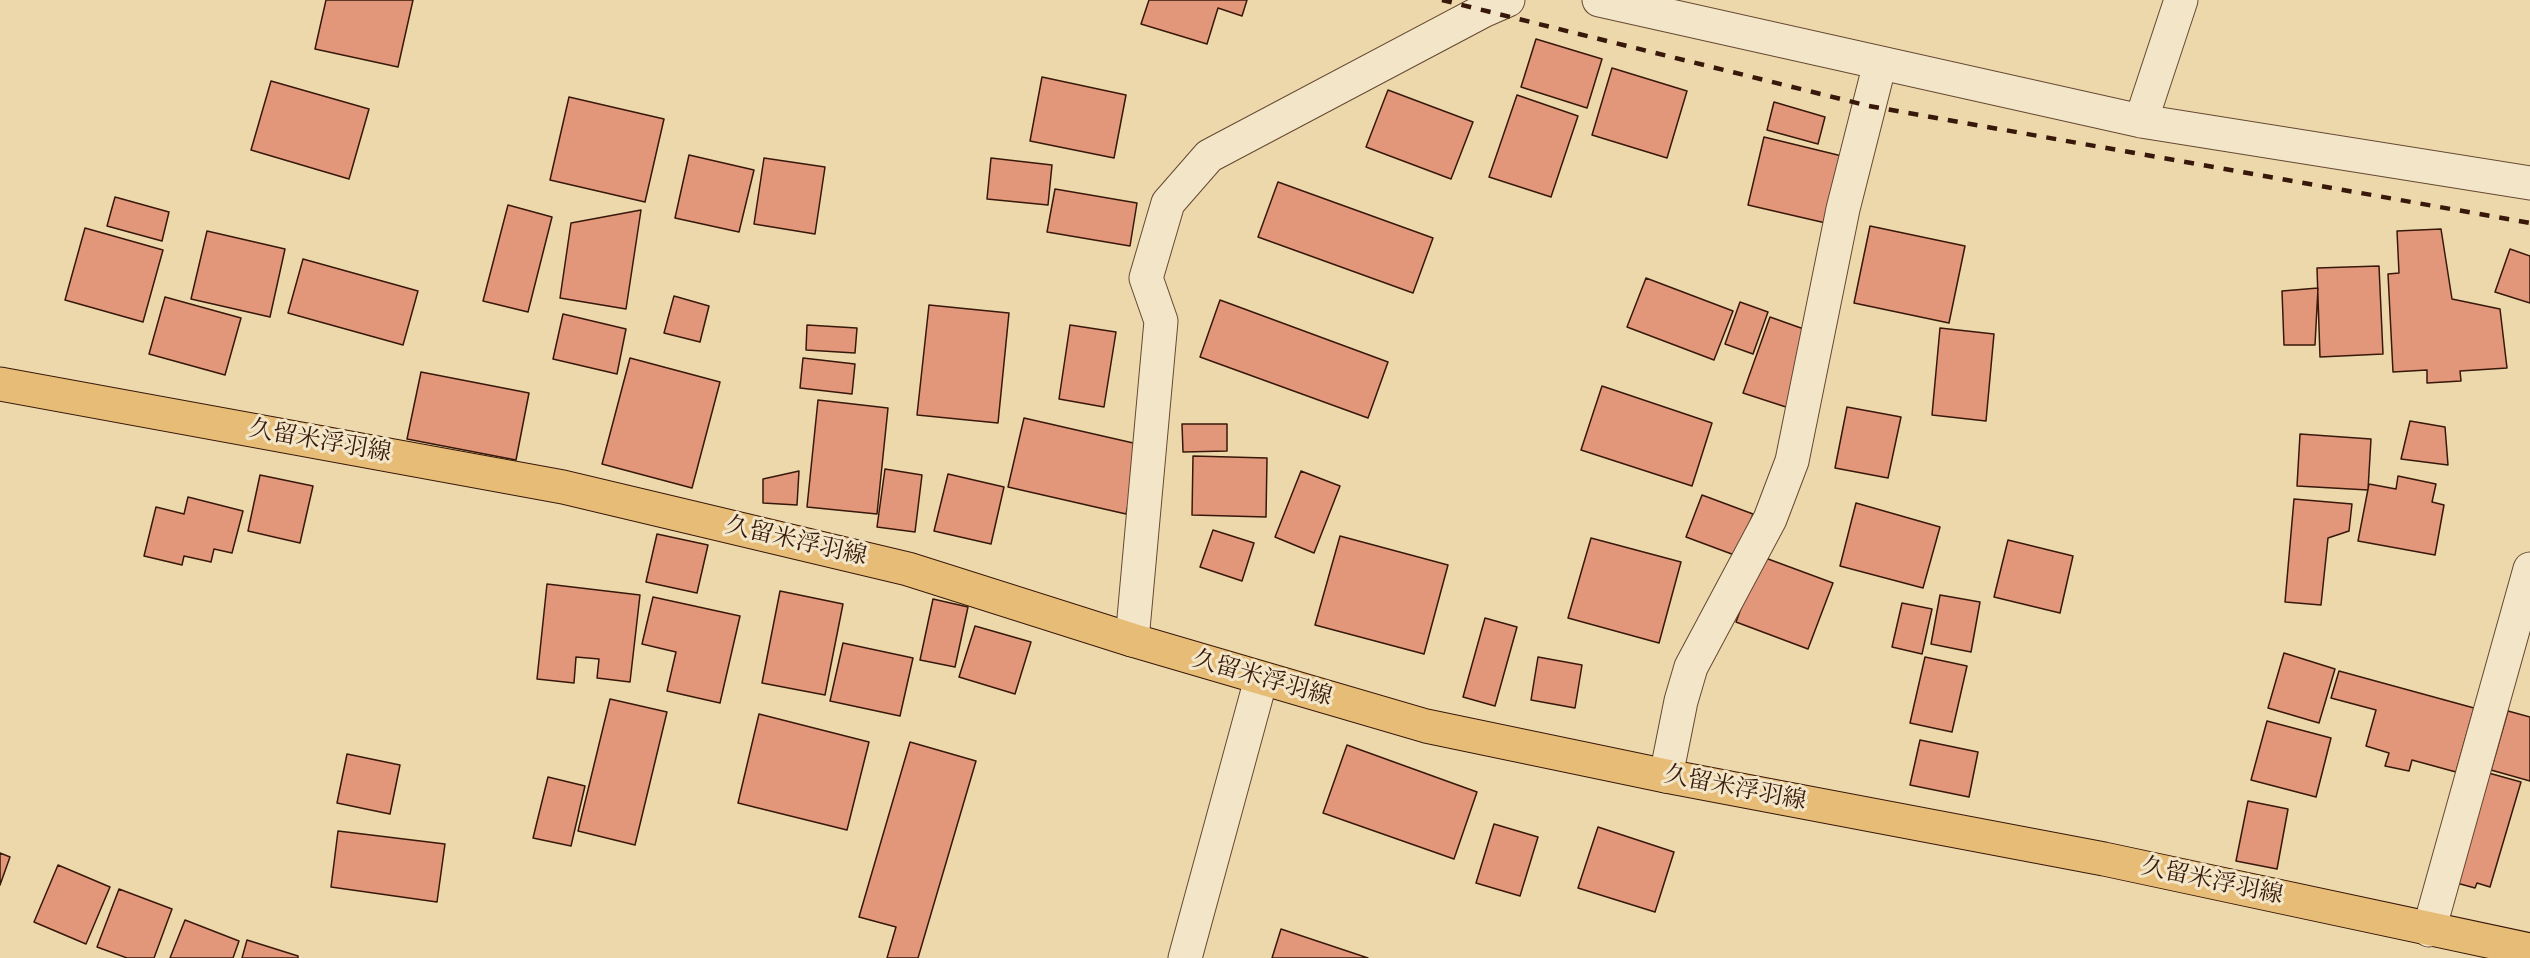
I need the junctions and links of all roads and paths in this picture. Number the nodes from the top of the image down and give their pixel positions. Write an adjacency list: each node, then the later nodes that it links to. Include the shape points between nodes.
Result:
1 (1508, 0): 9 (street, via 1209,156 1168,203 1146,278 1161,321)
2 (1599, 0): 4 (street)
3 (2181, 0): 5 (street)
4 (1880, 63): 5 (street); 11 (street, via 1843,209 1792,461 1770,519 1691,667)
5 (2141, 121): 6 (street)
6 (2530, 183)
7 (0, 384): 9 (main road, 久留米浮羽線, via 563,486 908,569)
8 (2530, 569): 12 (street)
9 (1132, 640): 10 (main road, 久留米浮羽線)
10 (1261, 679): 11 (main road, 久留米浮羽線, via 1426,726); 14 (street)
11 (1666, 776): 12 (main road, 久留米浮羽線, via 2104,859)
12 (2429, 930): 13 (main road, 久留米浮羽線)
13 (2530, 950)
14 (1185, 958)

